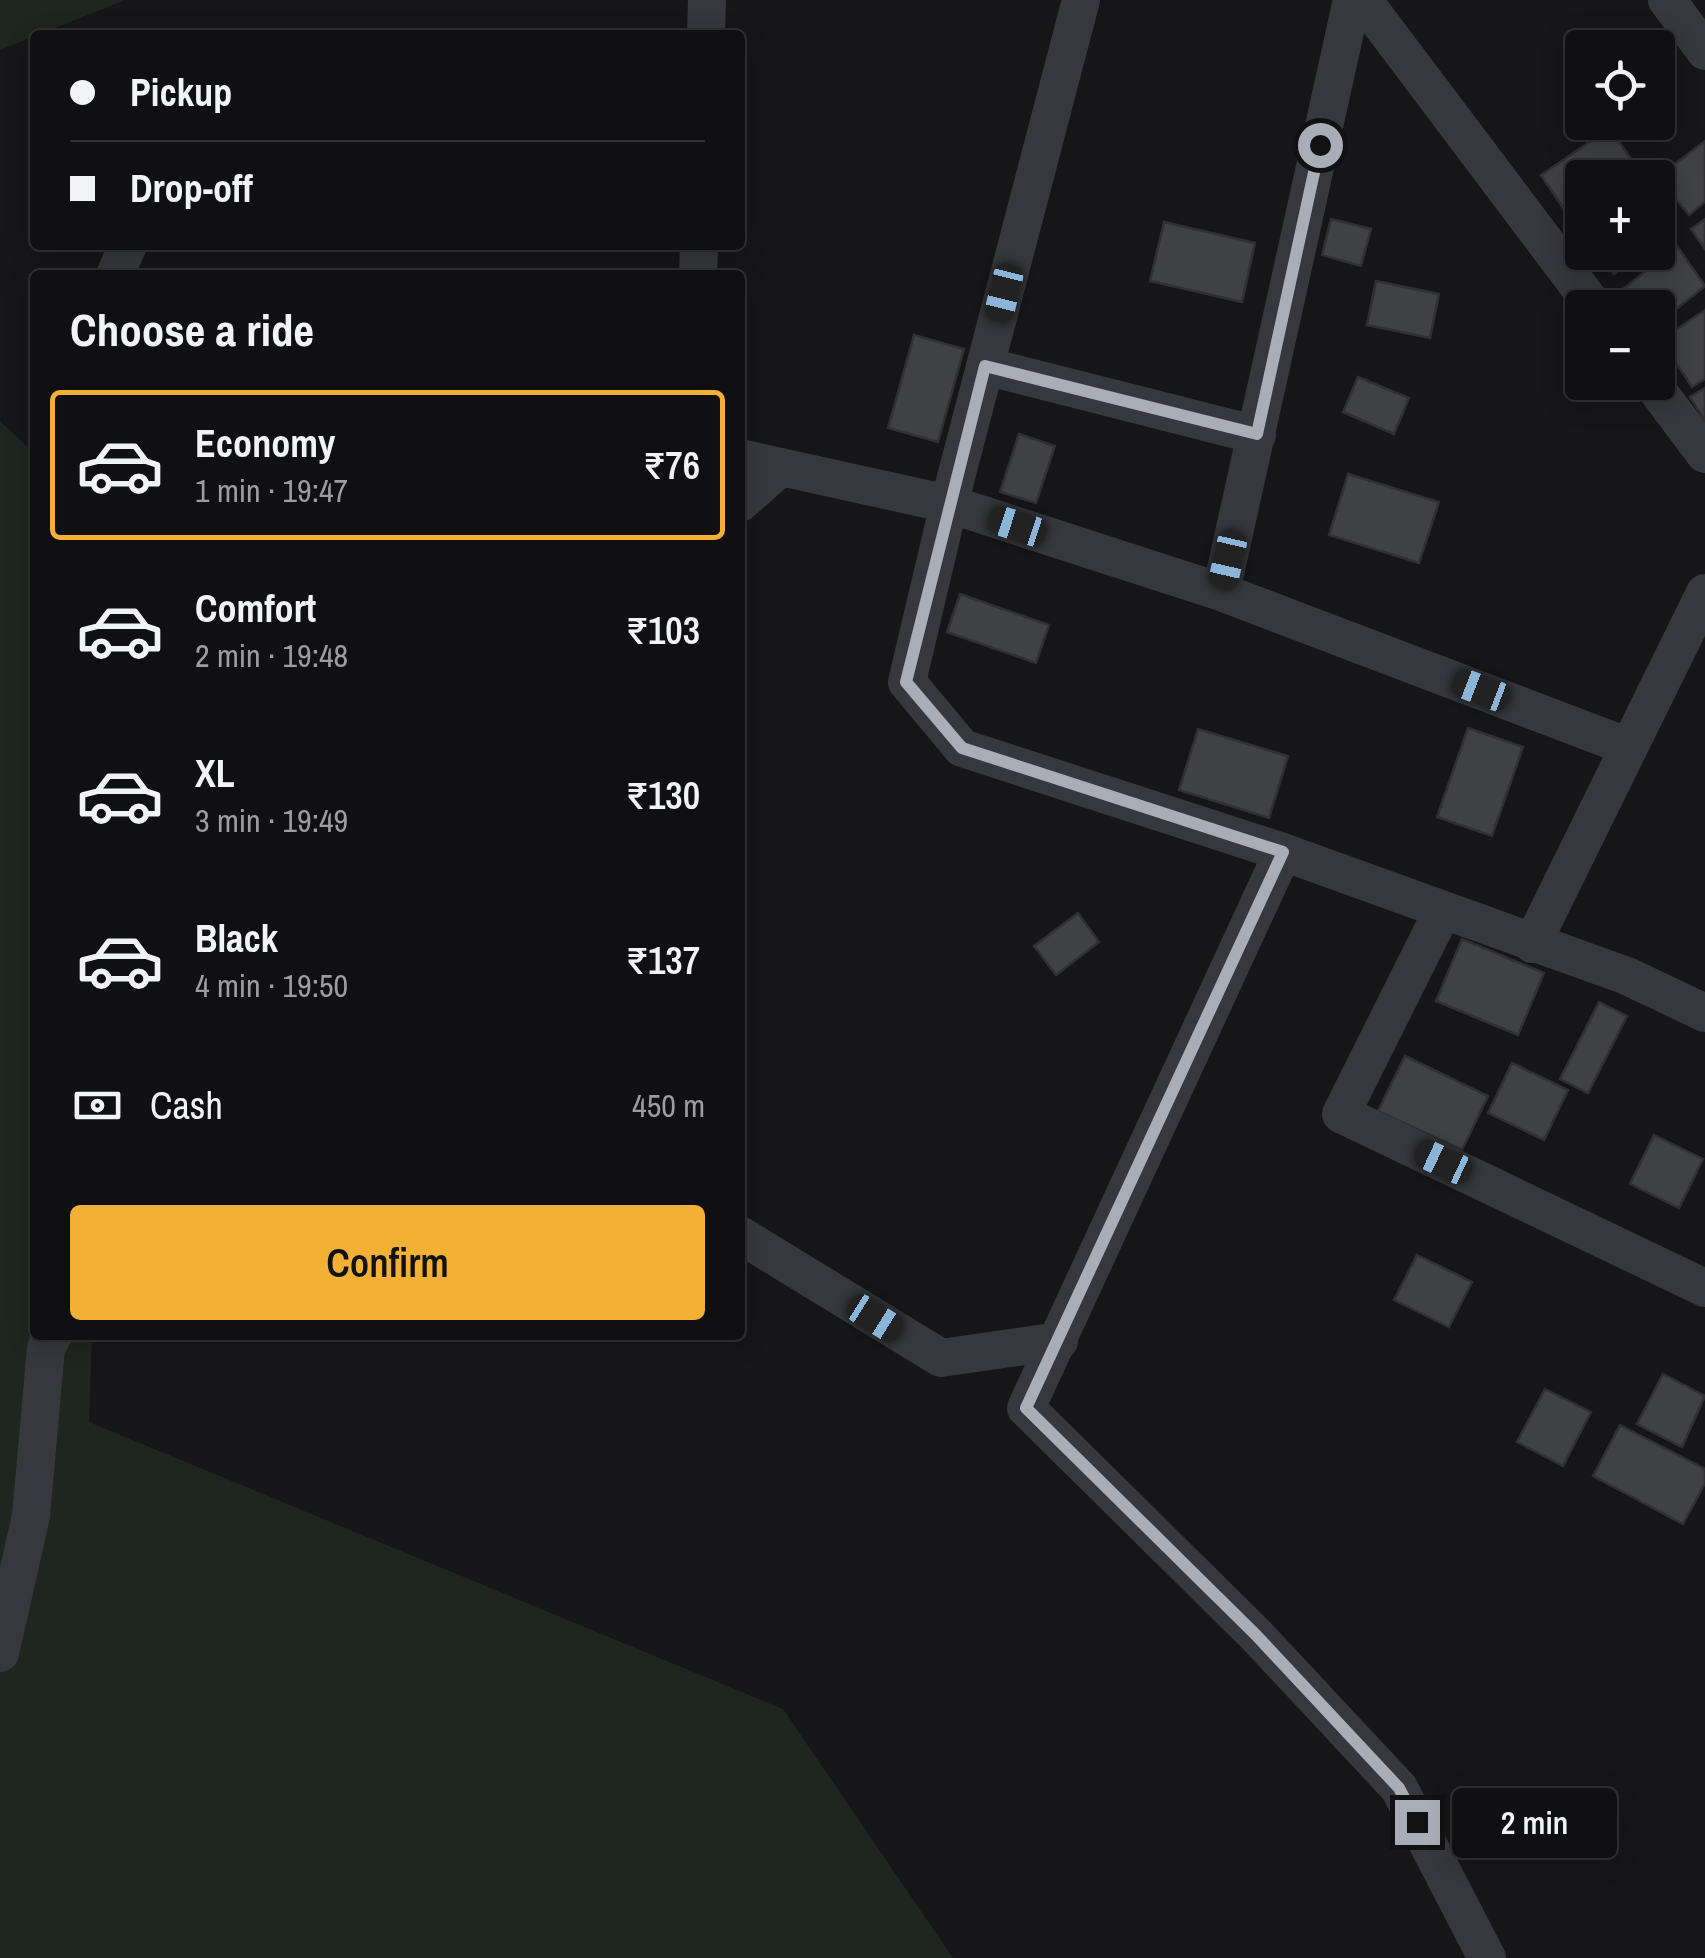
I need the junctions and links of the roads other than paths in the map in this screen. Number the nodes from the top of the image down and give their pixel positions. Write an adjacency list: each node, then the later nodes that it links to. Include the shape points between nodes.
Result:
1 (707, 0): 6 (street)
2 (1081, 0): 9 (street)
3 (1352, 0): 11 (street)
4 (1363, 0): 8 (street)
5 (1667, 0): 7 (street)
6 (706, 30)
7 (1705, 50)
8 (1581, 290)
9 (985, 366): 11 (street); 16 (street)
10 (1664, 400): 12 (street)
11 (1257, 434): 17 (street)
12 (1705, 454)
13 (745, 459): 14 (street)
14 (781, 467): 15 (street); 16 (street)
15 (745, 499)
16 (949, 504): 17 (street); 20 (street, via 906,682 962,748)
17 (1221, 592): 19 (street)
18 (1705, 592): 19 (street)
19 (1629, 747): 22 (street)
20 (1283, 852): 21 (street); 27 (street)
21 (1442, 912): 22 (street); 25 (street, via 1341,1114)
22 (1532, 944): 23 (street, via 1627,976)
23 (1705, 1013)
24 (745, 1238): 27 (street, via 941,1358)
25 (1705, 1288)
26 (50, 1340): 28 (street, via 30,1516)
27 (1059, 1341): 29 (street, via 1026,1408 1256,1635 1399,1788)
28 (0, 1654)
29 (1487, 1958)

